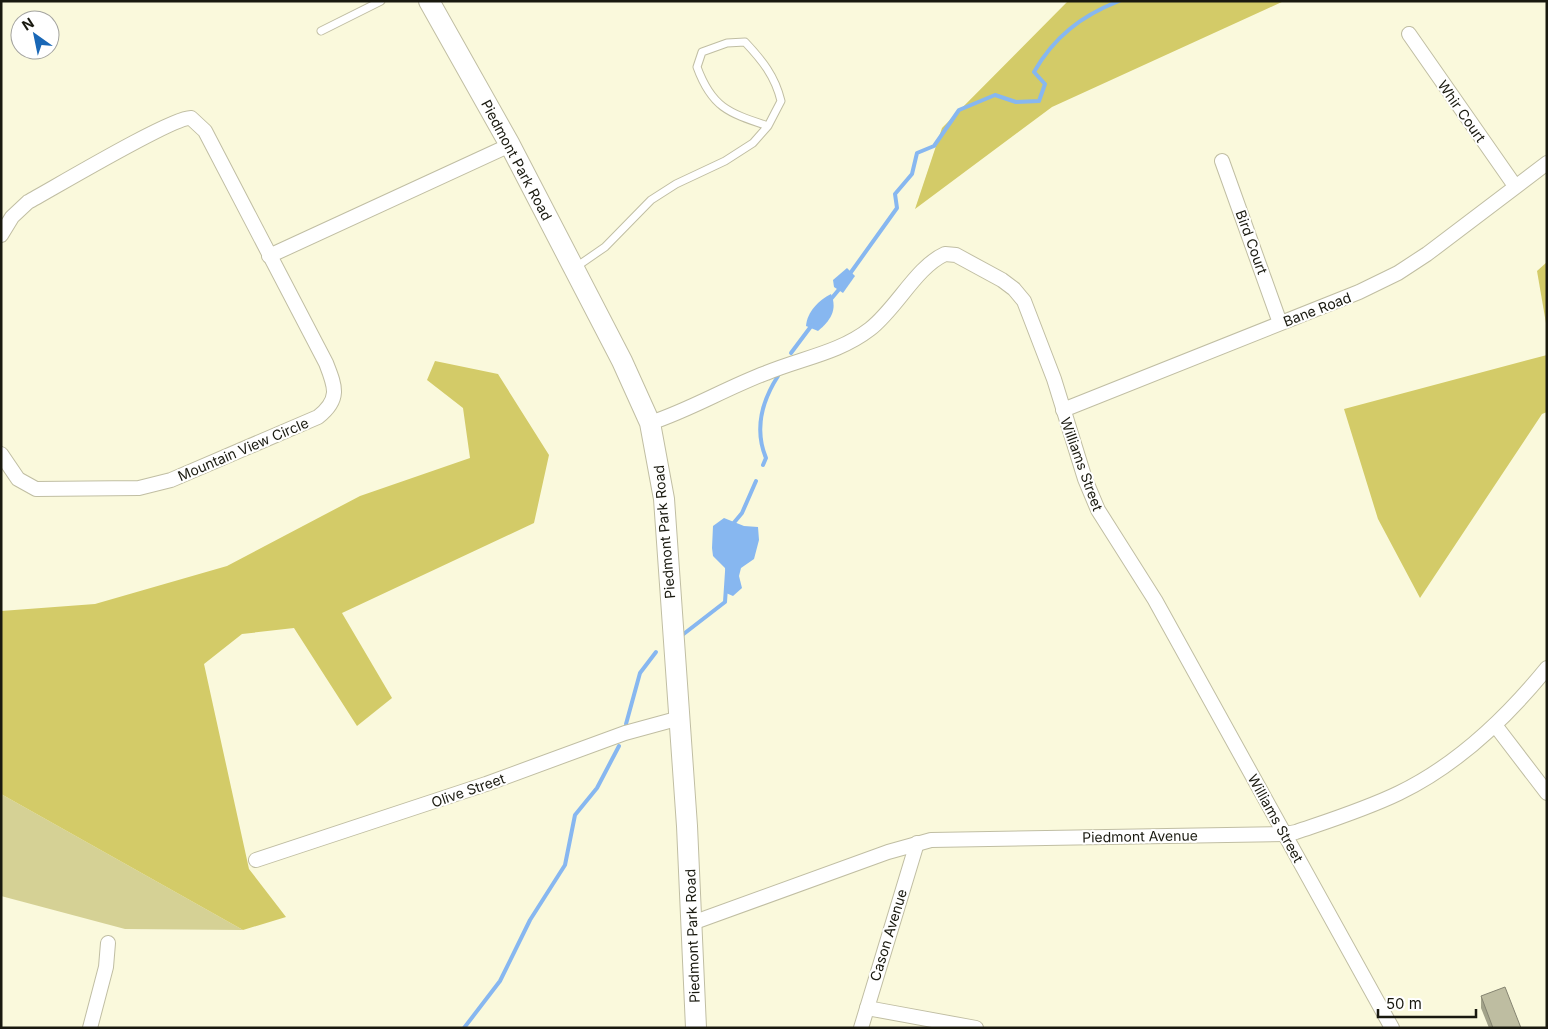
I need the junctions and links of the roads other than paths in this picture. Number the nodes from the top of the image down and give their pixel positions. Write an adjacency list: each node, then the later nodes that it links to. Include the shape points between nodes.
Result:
1 (381, 1): 3 (lane)
2 (428, 1): 6 (street, Piedmont Park Road)
3 (321, 31)
4 (1409, 34): 9 (street, Whir Court)
5 (768, 126): 5 (lane, via 781,101 778,85 765,64 745,42 702,52 697,67 703,83 718,104 736,115); 12 (lane, via 753,143 725,161 676,184 652,200 605,247)
6 (510, 145): 11 (street); 12 (street, Piedmont Park Road)
7 (1222, 161): 13 (street, Bird Court)
8 (1547, 163): 9 (street, Bane Road)
9 (1515, 186): 13 (street, Bane Road, via 1398,273)
10 (1, 235): 11 (street, Mountain View Circle, via 12,217 28,202 186,118 197,121 205,131)
11 (269, 256): 16 (street, Mountain View Circle, via 334,383 331,402 318,417 171,480 139,488 36,489 18,479)
12 (574, 269): 15 (street, Piedmont Park Road)
13 (1280, 323): 14 (street, Bane Road)
14 (1063, 410): 15 (street, Williams Street, via 1024,301 1002,280 951,253 936,258 882,319 846,345 764,373 670,417); 21 (street, Williams Street, via 1098,510 1156,600)
15 (650, 423): 18 (street, Piedmont Park Road, via 664,499)
16 (1, 454)
17 (1547, 668): 19 (street, Piedmont Avenue)
18 (680, 718): 23 (street, Olive Street, via 625,733 486,784); 24 (street, Piedmont Park Road)
19 (1495, 726): 20 (street); 21 (street, Piedmont Avenue, via 1442,767 1400,792 1334,819)
20 (1547, 793)
21 (1284, 834): 22 (street, Piedmont Avenue, via 960,838); 31 (street, Williams Street)
22 (916, 843): 24 (street, Piedmont Avenue); 26 (street, Cason Avenue)
23 (256, 860)
24 (692, 923): 28 (street, Piedmont Park Road)
25 (108, 943): 27 (street, via 106,967)
26 (867, 1008): 29 (street, Cason Avenue); 30 (street)
27 (90, 1028)
28 (696, 1028)
29 (861, 1028)
30 (976, 1028)
31 (1392, 1028)

